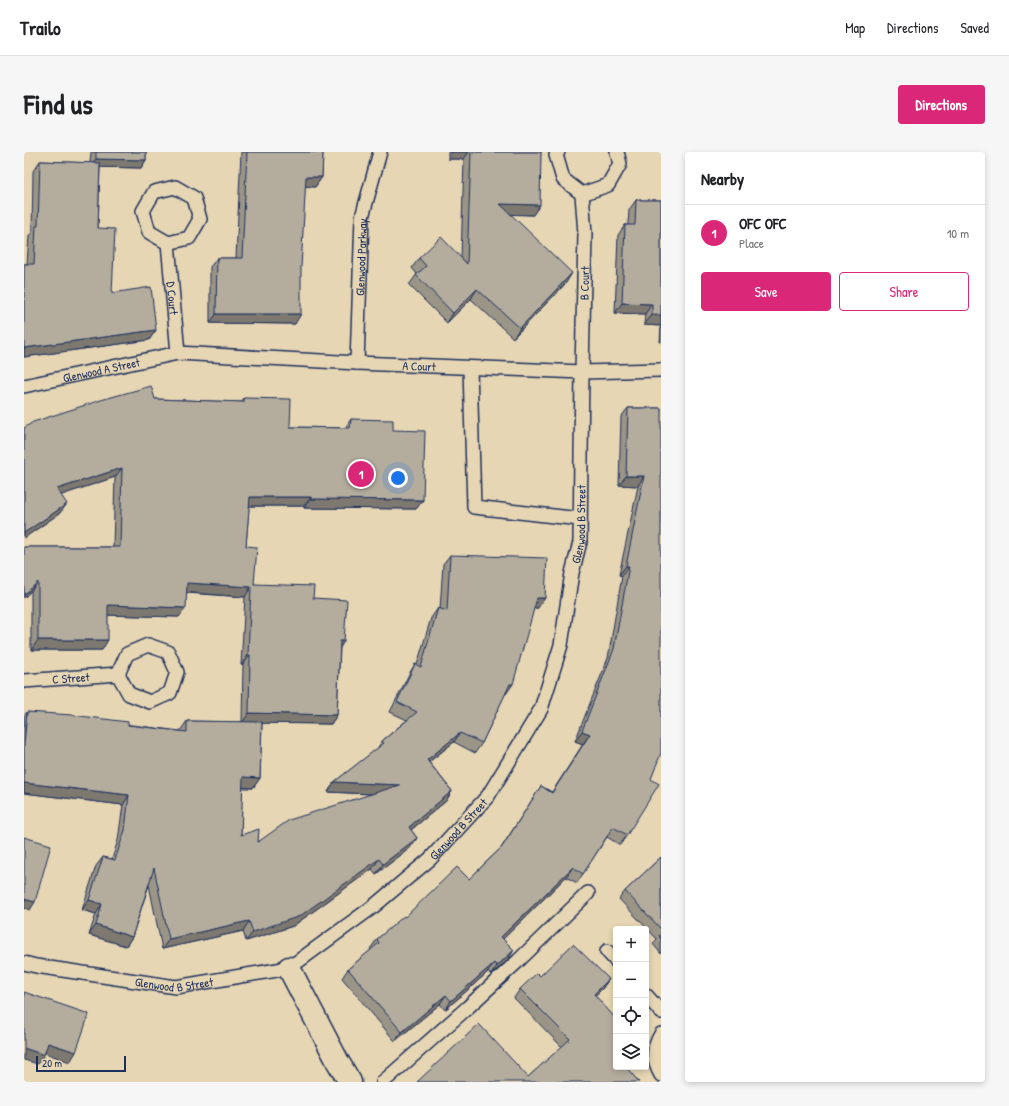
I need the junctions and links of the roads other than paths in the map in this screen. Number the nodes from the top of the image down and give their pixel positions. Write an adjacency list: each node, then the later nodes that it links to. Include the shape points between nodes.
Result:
1 (380, 152): 7 (lane, Glenwood Parkway, via 362,217)
2 (558, 152): 4 (lane, via 556,155 563,178)
3 (617, 152): 4 (lane, via 620,164 608,186)
4 (582, 194): 10 (lane, B Court, via 585,234)
5 (168, 243): 5 (lane, via 149,232 143,211 154,192 175,187 194,198 200,219 189,238); 6 (lane, D Court)
6 (178, 353): 7 (lane, A Court); 11 (lane, Glenwood A Street)
7 (357, 363): 8 (lane, A Court)
8 (470, 368): 10 (lane, A Court); 12 (lane, via 474,507)
9 (661, 370): 10 (lane, A Court)
10 (582, 372): 12 (lane, Glenwood B Street)
11 (24, 386)
12 (580, 519): 19 (lane, Glenwood B Street, via 580,542 572,573 561,645 541,709 488,796 430,859 374,906)
13 (118, 674): 13 (lane, via 127,654 148,644 168,652 177,672 170,693 150,702 129,694); 14 (lane, C Street)
14 (24, 681)
15 (588, 893): 25 (lane, via 518,961)
16 (607, 951): 17 (lane)
17 (613, 958)
18 (24, 963): 19 (lane, Glenwood B Street, via 176,987)
19 (289, 968): 24 (street)
20 (649, 998): 21 (lane)
21 (661, 1012)
22 (661, 1034): 23 (lane, via 654,1052 655,1064)
23 (661, 1075)
24 (350, 1082)
25 (383, 1082)

